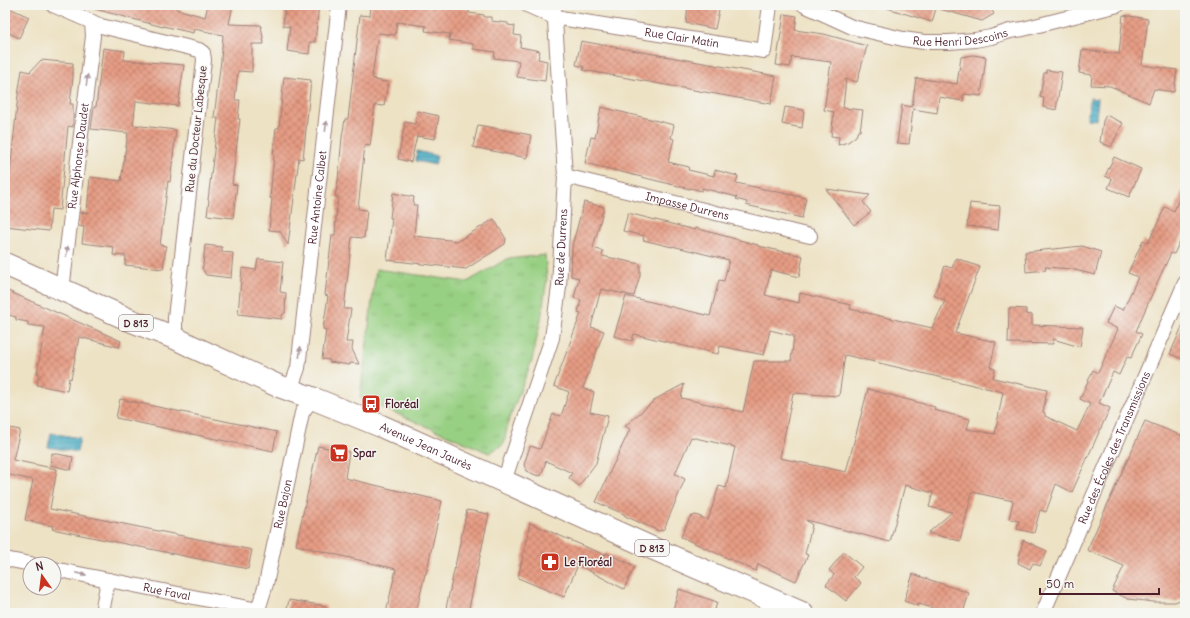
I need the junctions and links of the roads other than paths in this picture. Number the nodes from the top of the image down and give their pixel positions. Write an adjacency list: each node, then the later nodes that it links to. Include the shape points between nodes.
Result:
1 (53, 5): 9 (street, Rue du Docteur Labesque)
2 (339, 5): 16 (street, Rue Antoine Calbet, one-way to 2, via 298,368)
3 (527, 5): 8 (street)
4 (770, 5): 8 (street, Rue Clair Matin, via 764,51)
5 (804, 5): 7 (street, Rue Henri Descoins)
6 (1118, 5): 7 (street, Rue Henri Descoins, via 991,37 949,42 903,39 852,27)
7 (819, 8)
8 (554, 11): 10 (street, Rue de Durrens)
9 (92, 22): 14 (street, Rue Alphonse Daudet, one-way to 9, via 93,36); 15 (street, Rue du Docteur Labesque, via 203,53)
10 (565, 176): 11 (street, Impasse Durrens); 18 (street, Rue de Durrens, via 559,287 552,338)
11 (810, 236)
12 (5, 264): 14 (main road, Avenue Jean Jaurès / D 813)
13 (1185, 283): 26 (street, Rue des Écoles des Transmissions)
14 (62, 290): 15 (main road, Avenue Jean Jaurès / D 813)
15 (175, 338): 16 (main road, Avenue Jean Jaurès / D 813)
16 (290, 390): 17 (main road, Avenue Jean Jaurès / D 813)
17 (312, 398): 18 (main road, Avenue Jean Jaurès / D 813); 23 (street, Rue Bajon, via 302,413)
18 (504, 481): 25 (main road, Avenue Jean Jaurès / D 813)
19 (5, 559): 20 (street)
20 (22, 562)
21 (62, 571): 22 (street, Rue Faval, one-way to 22)
22 (108, 580): 23 (street, Rue Faval); 24 (street)
23 (258, 612)
24 (102, 613)
25 (802, 613)
26 (1043, 613)

